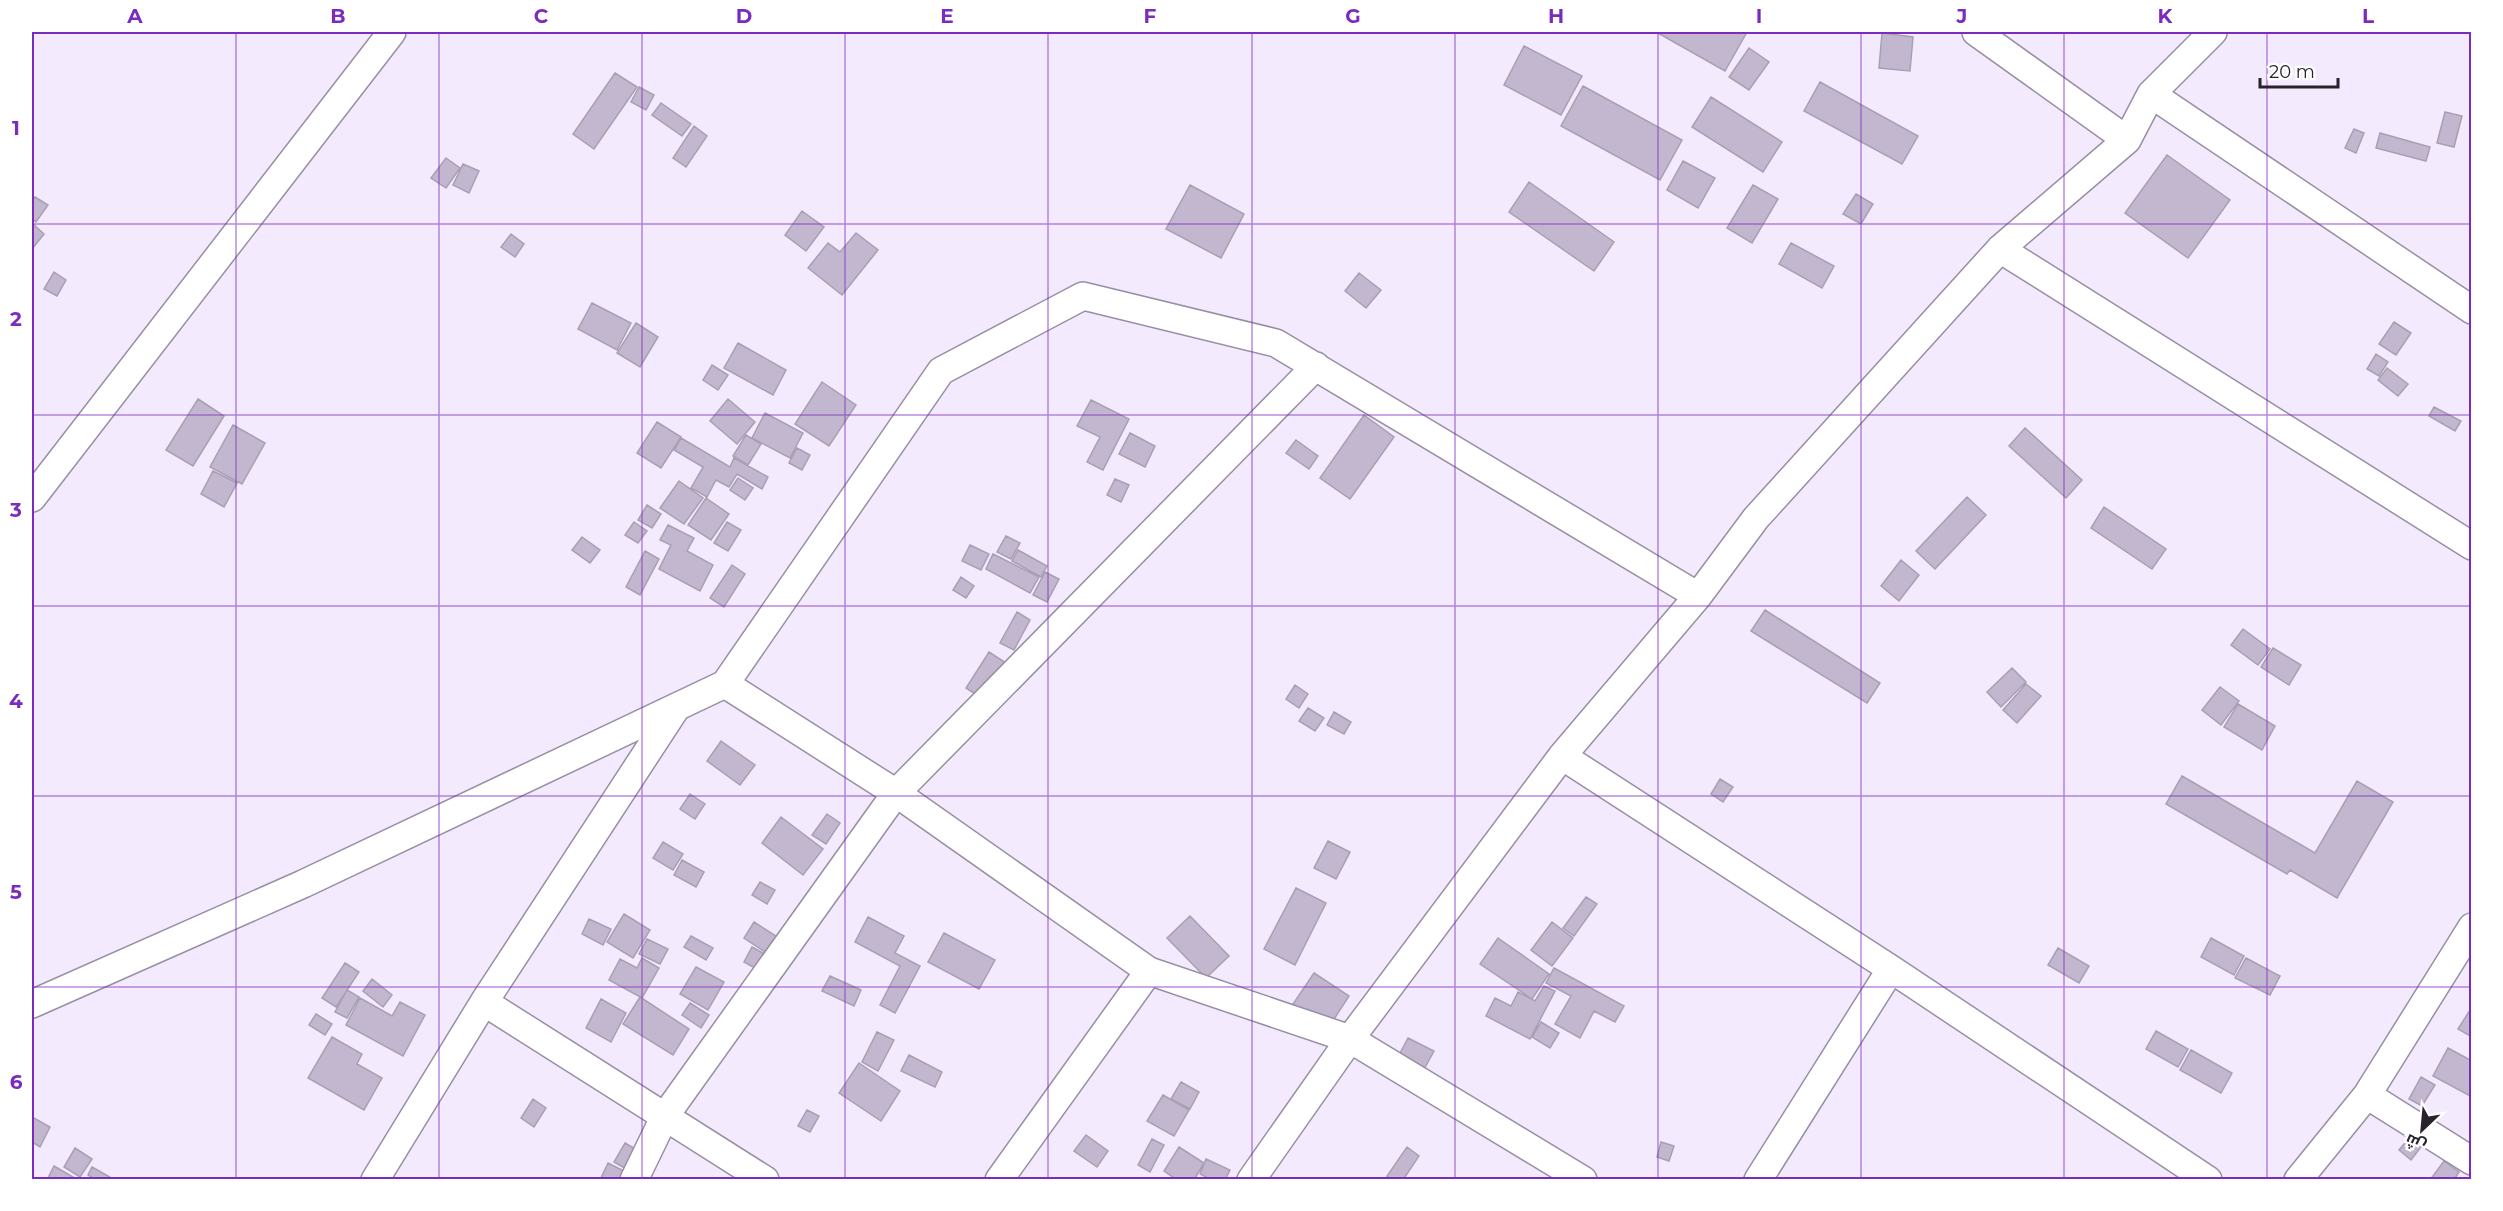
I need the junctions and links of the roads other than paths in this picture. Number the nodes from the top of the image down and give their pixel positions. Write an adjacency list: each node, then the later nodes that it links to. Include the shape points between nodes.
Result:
1 (392, 32): 9 (street)
2 (1976, 32): 5 (street)
3 (2213, 32): 4 (street)
4 (2151, 94): 5 (street); 7 (street)
5 (2127, 140): 6 (street)
6 (2000, 249): 10 (street); 11 (street, via 1756,518)
7 (2472, 310)
8 (1316, 366): 11 (street); 12 (street, via 1276,343 1083,296 941,371); 15 (street)
9 (32, 498)
10 (2472, 546)
11 (1698, 596): 14 (street)
12 (725, 684): 13 (street); 15 (street)
13 (676, 707): 19 (street); 20 (street, via 303,884)
14 (1562, 756): 17 (street); 21 (street)
15 (896, 793): 18 (street); 23 (street)
16 (2472, 927): 22 (street)
17 (1891, 969): 31 (street); 32 (street)
18 (1149, 971): 21 (street); 28 (street)
19 (484, 1002): 23 (street); 25 (street)
20 (32, 1004)
21 (1350, 1039): 29 (street); 30 (street)
22 (2367, 1095): 24 (street); 33 (street)
23 (665, 1116): 26 (street); 27 (street)
24 (2472, 1161)
25 (375, 1179)
26 (634, 1179)
27 (765, 1179)
28 (999, 1179)
29 (1251, 1179)
30 (1583, 1179)
31 (1758, 1179)
32 (2208, 1179)
33 (2298, 1179)

